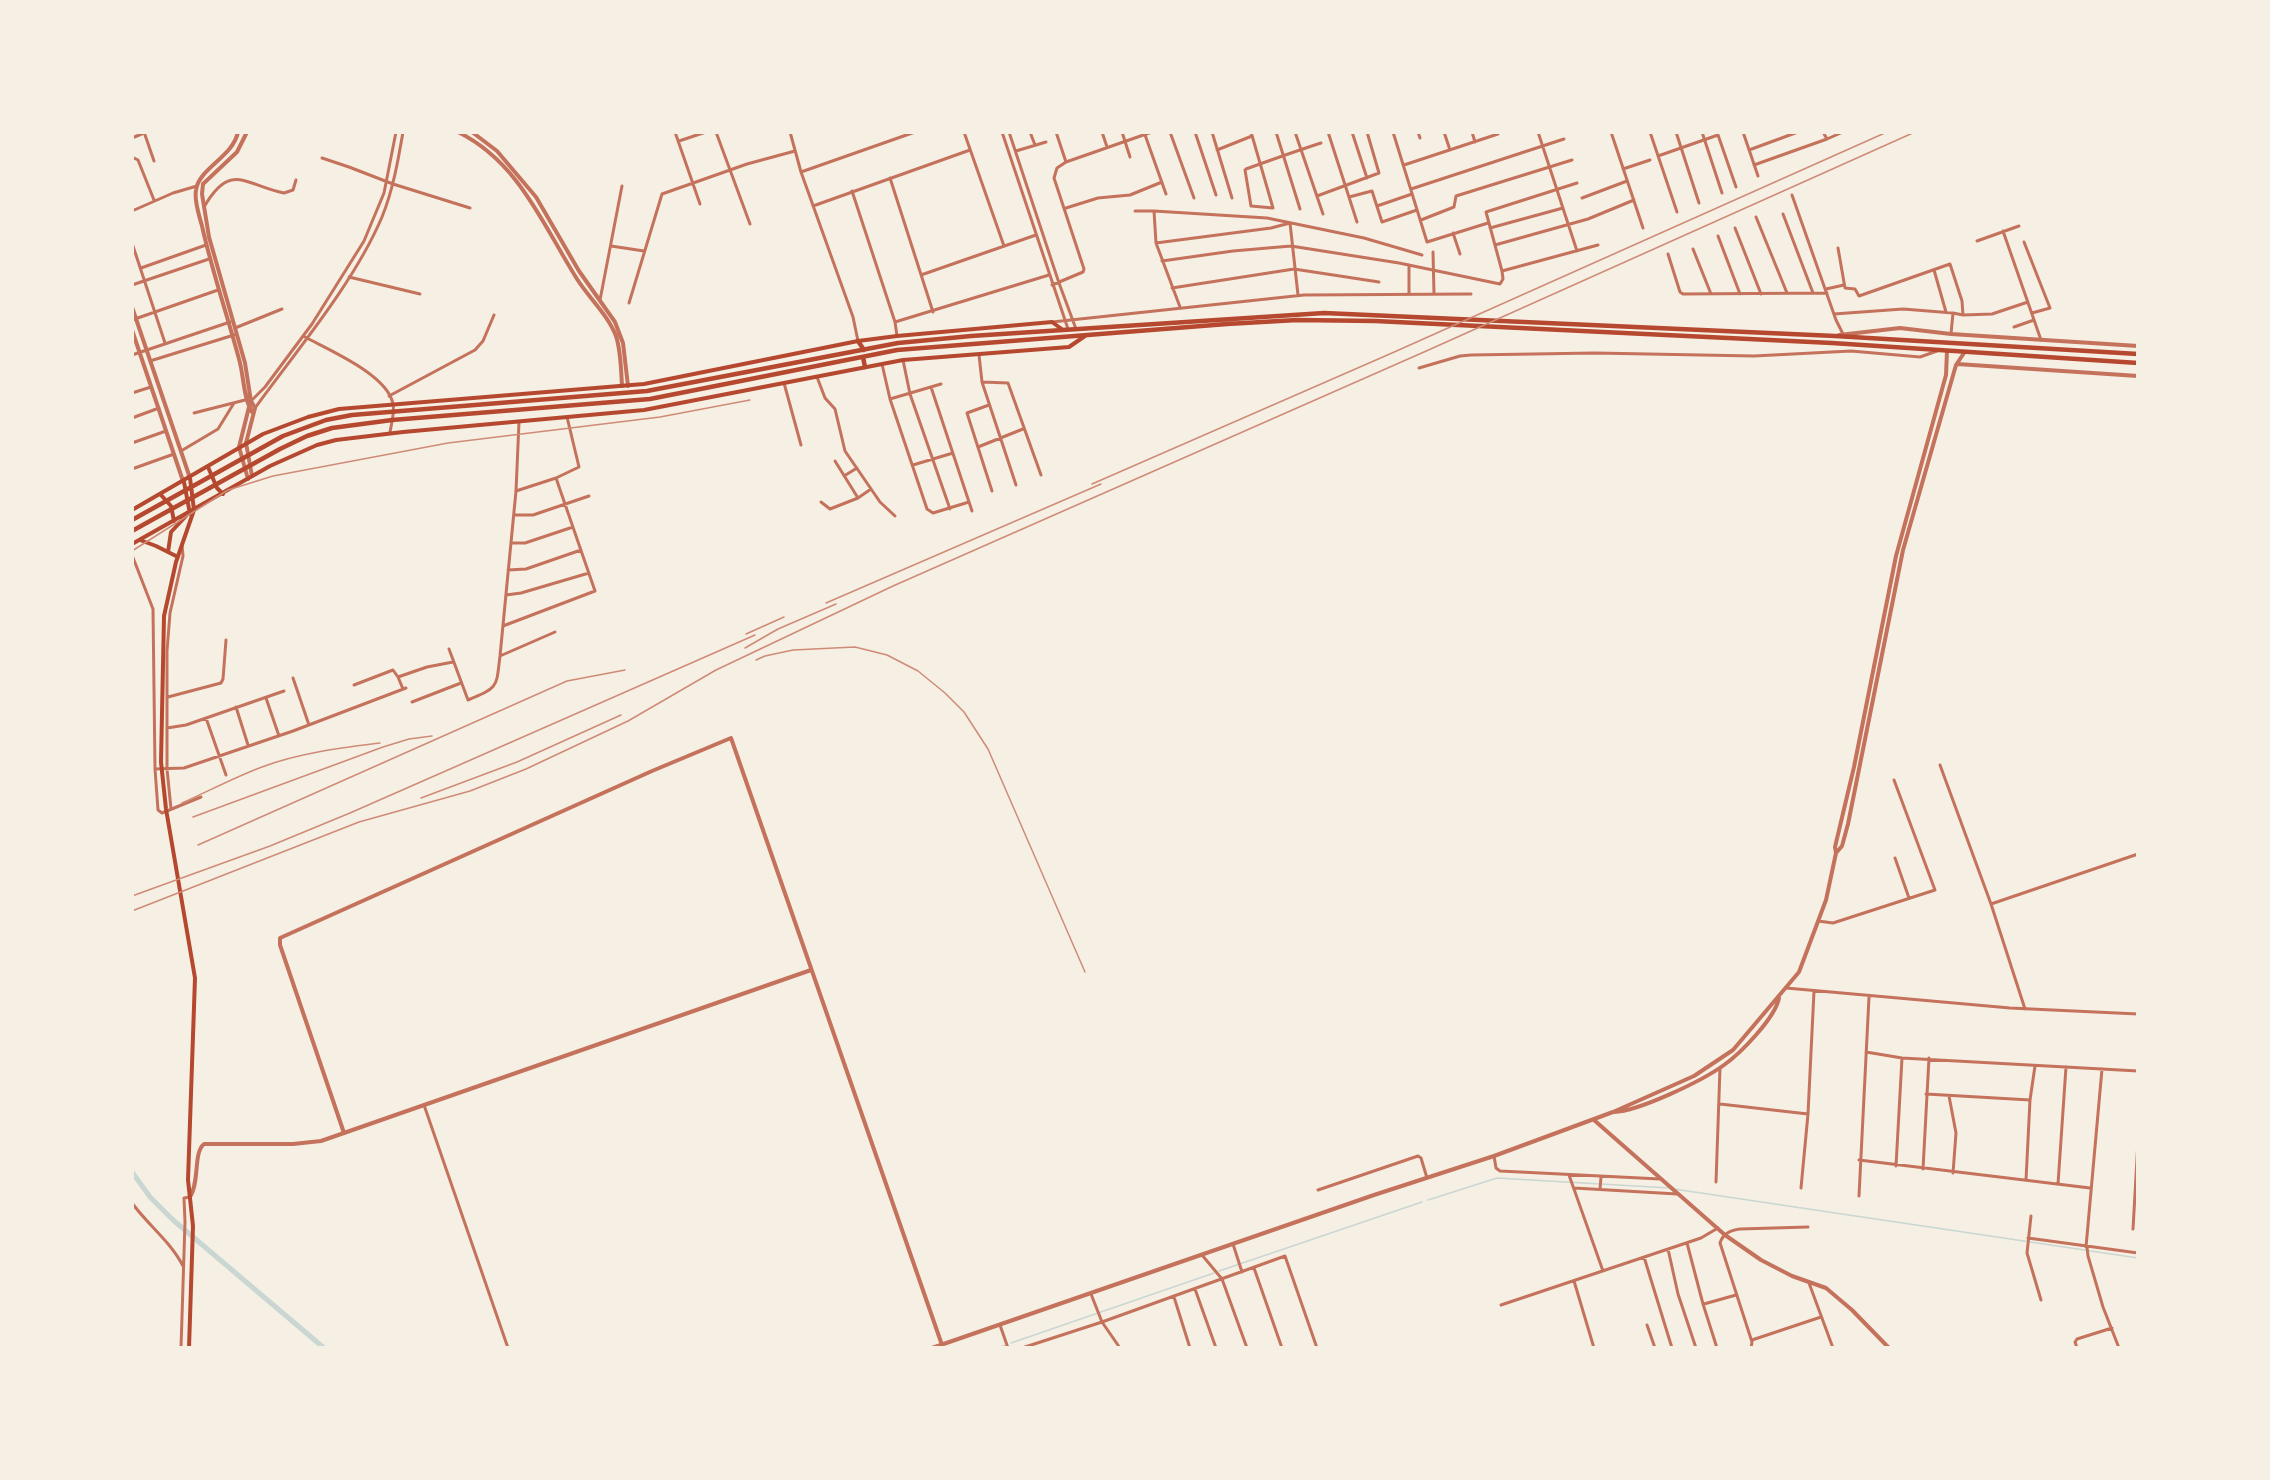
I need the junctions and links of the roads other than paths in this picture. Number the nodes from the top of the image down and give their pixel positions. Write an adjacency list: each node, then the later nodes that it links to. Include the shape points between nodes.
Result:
1 (144, 132): 46 (street); 74 (street)
2 (238, 132): 95 (street, via 230,151)
3 (247, 132): 92 (street, via 237,152)
4 (396, 132): 88 (street)
5 (403, 132): 93 (street)
6 (458, 132): 129 (street, via 492,153)
7 (472, 132): 126 (street, via 513,168)
8 (675, 132): 51 (street)
9 (706, 132): 51 (street)
10 (716, 132): 81 (street)
11 (790, 132): 65 (street)
12 (915, 132): 82 (street)
13 (964, 132): 61 (street)
14 (1002, 132): 143 (street)
15 (1010, 132): 66 (street)
16 (1030, 132): 56 (street)
17 (1056, 132): 75 (street)
18 (1102, 132): 58 (street)
19 (1122, 132): 52 (street)
20 (1152, 132): 42 (street)
21 (1170, 132): 107 (street)
22 (1195, 132): 103 (street)
23 (1212, 132): 62 (street)
24 (1276, 132): 70 (street)
25 (1295, 132): 60 (street)
26 (1328, 132): 94 (street)
27 (1352, 132): 85 (street)
28 (1367, 132): 85 (street, via 1380,171)
29 (1393, 132): 77 (street)
30 (1418, 132): 47 (street)
31 (1444, 132): 63 (street)
32 (1472, 132): 55 (street)
33 (1538, 132): 57 (street)
34 (1611, 132): 80 (street)
35 (1650, 132): 67 (street)
36 (1676, 132): 59 (street)
37 (1702, 132): 50 (street)
38 (1743, 132): 64 (street)
39 (1798, 132): 64 (street)
40 (1823, 132): 49 (street)
41 (1843, 132): 49 (street)
42 (1145, 133): 52 (street); 89 (street)
43 (1251, 134): 62 (street); 76 (street)
44 (1498, 134): 55 (street)
45 (1718, 134): 50 (street); 97 (street)
46 (132, 138)
47 (1420, 138)
48 (1564, 139): 57 (street)
49 (1827, 139): 78 (street)
50 (1704, 140): 59 (street); 101 (street)
51 (679, 141): 90 (street)
52 (1125, 141): 58 (street); 69 (street)
53 (1046, 142): 56 (street)
54 (1321, 142): 60 (street)
55 (1475, 142): 63 (street)
56 (1035, 145): 66 (street)
57 (1542, 146): 79 (street); 99 (street)
58 (1107, 147): 75 (street)
59 (1681, 148): 67 (street); 112 (street)
60 (1301, 149): 70 (street); 105 (street)
61 (970, 150): 84 (street); 153 (street)
62 (1217, 150): 108 (street)
63 (1450, 150): 77 (street)
64 (1749, 150): 78 (street)
65 (795, 151): 81 (street); 82 (street)
66 (1016, 151): 176 (street)
67 (1658, 156): 125 (street)
68 (132, 157): 110 (street, via 138,160)
69 (1130, 157)
70 (1284, 157): 76 (street); 121 (street)
71 (322, 158): 88 (street)
72 (1572, 160): 79 (street)
73 (1650, 160): 80 (street)
74 (154, 161)
75 (1066, 162): 118 (street, via 1057,168 1054,178)
76 (1262, 163): 76 (street, via 1269,193 1273,208 1251,206 1244,172)
77 (1404, 165): 99 (street)
78 (1754, 165): 83 (street)
79 (1550, 168): 98 (street); 131 (street, via 1456,196 1454,207)
80 (1623, 169): 87 (street)
81 (729, 171): 90 (street); 135 (street)
82 (801, 172): 114 (street)
83 (1758, 176)
84 (890, 178): 100 (street); 171 (street)
85 (1367, 178): 94 (street)
86 (296, 180): 116 (street, via 293,190 284,193 236,179 216,189)
87 (1627, 181): 109 (street); 111 (street)
88 (387, 182): 93 (street); 227 (street, via 364,242)
89 (1162, 182): 102 (street); 118 (street, via 1130,195 1098,198)
90 (694, 183): 113 (street); 157 (street, via 662,195)
91 (1577, 183): 98 (street)
92 (203, 184): 95 (street); 116 (street)
93 (393, 184): 117 (street); 173 (street, via 375,231)
94 (1345, 185): 105 (street); 106 (street)
95 (196, 186): 110 (street); 149 (street)
96 (622, 186): 152 (street)
97 (1736, 187)
98 (1556, 188): 119 (street); 134 (street, via 1487,211)
99 (1412, 191): 115 (street); 122 (street)
100 (852, 192): 114 (street); 212 (street)
101 (1722, 193)
102 (1166, 194)
103 (1216, 195)
104 (1792, 195): 182 (street)
105 (1317, 196): 127 (street)
106 (1349, 197): 115 (street, via 1371,191); 132 (street)
107 (1194, 198)
108 (1232, 198)
109 (1582, 198)
110 (154, 200): 120 (street)
111 (1634, 200): 136 (street); 139 (street)
112 (1700, 203)
113 (700, 204)
114 (813, 206): 229 (street)
115 (1377, 206): 122 (street, via 1384,222)
116 (204, 208): 211 (street)
117 (470, 208)
118 (1065, 208): 176 (street, via 1084,269)
119 (1563, 208): 136 (street); 138 (street)
120 (133, 209)
121 (1300, 209)
122 (1418, 210): 131 (street)
123 (1135, 211): 124 (street)
124 (1154, 211): 133 (street, via 1258,217); 148 (street)
125 (1677, 212)
126 (546, 213): 129 (street); 193 (street)
127 (1323, 214)
128 (1783, 214): 184 (street)
129 (542, 217): 257 (street, via 573,273 615,334)
130 (1756, 217): 183 (street)
131 (1421, 219): 142 (street, via 1428,242)
132 (1356, 222)
133 (1290, 223): 148 (street); 154 (street); 162 (street)
134 (1489, 223): 138 (street); 142 (street)
135 (750, 224)
136 (1569, 225): 150 (street); 158 (street)
137 (2019, 226): 141 (street)
138 (1490, 228): 150 (street)
139 (1643, 228)
140 (1735, 228): 191 (street)
141 (2003, 231): 145 (street); 194 (street)
142 (1453, 233): 160 (street)
143 (1036, 236): 153 (street); 172 (street)
144 (1718, 236): 190 (street)
145 (1977, 241)
146 (2024, 242): 203 (street, via 2050,308)
147 (132, 243): 166 (street)
148 (1156, 243): 164 (street)
149 (206, 245): 163 (street); 166 (street)
150 (1495, 245): 170 (street)
151 (1598, 245): 158 (street)
152 (611, 246): 157 (street); 193 (street)
153 (1004, 246): 171 (street)
154 (1291, 246): 164 (street); 165 (street); 167 (street)
155 (1838, 248): 179 (street)
156 (1693, 249): 189 (street)
157 (644, 251): 195 (street)
158 (1577, 251): 170 (street)
159 (1433, 252): 168 (street)
160 (1460, 254)
161 (1668, 254): 189 (street, via 1681,294)
162 (1422, 255)
163 (209, 259): 174 (street); 181 (street)
164 (1162, 261): 180 (street)
165 (1409, 265): 168 (street); 186 (street)
166 (141, 268): 174 (street)
167 (1294, 269): 175 (street); 180 (street); 192 (street)
168 (1433, 270): 170 (street, via 1497,284 1502,281); 187 (street)
169 (1934, 270): 179 (street, via 1860,296); 201 (street); 206 (street, via 1952,266)
170 (1502, 271)
171 (921, 274): 200 (street)
172 (1049, 275): 178 (street); 200 (street)
173 (349, 277): 185 (street); 227 (street)
174 (145, 280): 177 (street); 199 (street)
175 (1379, 282)
176 (1059, 283): 178 (street); 208 (street)
177 (132, 285)
178 (1052, 285): 209 (street)
179 (1844, 285): 182 (street)
180 (1172, 288): 197 (street)
181 (218, 290): 199 (street); 211 (street)
182 (1826, 291): 184 (street); 204 (street)
183 (1787, 293): 184 (street); 191 (street)
184 (1813, 293)
185 (420, 294)
186 (1409, 294): 187 (street); 192 (street)
187 (1434, 294): 188 (street)
188 (1471, 294)
189 (1711, 294): 190 (street)
190 (1740, 294): 191 (street)
191 (1761, 294)
192 (1298, 295): 197 (street)
193 (600, 300): 257 (street, via 622,338)
194 (2028, 302): 203 (street); 206 (street, via 1992,314)
195 (629, 303)
196 (132, 307): 207 (street)
197 (1180, 307): 208 (street)
198 (282, 309): 215 (street)
199 (155, 311): 207 (street); 231 (street)
200 (933, 312): 212 (street)
201 (1946, 312): 202 (street); 204 (street, via 1881,309)
202 (1953, 313): 206 (street); 223 (street)
203 (2032, 313): 210 (street)
204 (1834, 314): 222 (street)
205 (494, 315): 262 (street, via 475,350)
206 (1963, 315)
207 (134, 319): 233 (street)
208 (1072, 319): 209 (street); 218 (street)
209 (1065, 320): 213 (street); 217 (street)
210 (2034, 320): 214 (street); 228 (street)
211 (230, 322): 215 (street); 220 (street); 231 (street)
212 (895, 322): 225 (street)
213 (1052, 322): 217 (main road); 221 (main road)
214 (2014, 327)
215 (235, 328): 220 (street)
216 (132, 330): 237 (street)
217 (1066, 330): 218 (highway); 230 (highway)
218 (1076, 330): 219 (highway)
219 (1093, 332): 224 (highway); 226 (highway, via 1324,313); 235 (highway, via 1262,322 1375,321)
220 (235, 334): 244 (street); 265 (street, via 246,367); 269 (street)
221 (912, 334): 225 (main road); 230 (highway)
222 (1843, 334): 223 (street, via 1900,328); 226 (street)
223 (1951, 334): 228 (street)
224 (1086, 335): 241 (main road, via 1070,347); 242 (highway, via 897,350)
225 (897, 336): 229 (main road)
226 (1835, 336): 240 (highway)
227 (305, 337): 262 (street, via 369,372); 265 (street); 271 (street)
228 (2041, 340): 232 (street)
229 (858, 341): 234 (highway); 257 (main road)
230 (912, 342): 234 (highway)
231 (165, 343): 233 (street)
232 (2138, 346)
233 (146, 349): 237 (street); 244 (street)
234 (864, 350): 317 (highway, via 647,392 326,420 276,440)
235 (1939, 351): 236 (highway); 249 (street, via 1920,357 1851,351 1754,356 1471,355)
236 (1947, 351): 238 (highway); 252 (street)
237 (139, 352): 239 (street); 258 (street)
238 (1964, 352): 245 (highway); 247 (street)
239 (132, 354)
240 (2138, 354)
241 (978, 355): 243 (main road); 254 (street)
242 (863, 357): 248 (highway); 320 (highway, via 626,401 332,428 280,449)
243 (903, 360): 246 (main road); 261 (street)
244 (150, 361): 285 (street)
245 (2138, 363)
246 (882, 364): 248 (main road); 263 (street)
247 (1957, 364): 250 (street); 253 (street)
248 (866, 368): 251 (main road)
249 (1419, 368)
250 (2138, 375)
251 (817, 377): 255 (main road); 292 (street, via 825,398 835,409 845,451)
252 (1945, 379): 253 (street); 360 (street, via 1896,556)
253 (1952, 380): 360 (street, via 1903,550 1848,824)
254 (982, 382): 268 (street); 276 (street, via 1008,383)
255 (784, 383): 273 (main road, via 644,411); 282 (street)
256 (940, 384): 259 (street)
257 (625, 386): 267 (main road)
258 (151, 387): 260 (street); 270 (street)
259 (931, 387): 261 (street); 286 (street)
260 (132, 393)
261 (910, 394): 263 (street); 288 (street)
262 (389, 396): 267 (street)
263 (890, 399): 290 (street)
264 (245, 400): 266 (street)
265 (251, 401): 269 (street); 271 (street)
266 (234, 403): 272 (street); 285 (street, via 218,429)
267 (393, 404): 278 (street); 281 (main road, via 309,417)
268 (989, 405): 279 (street); 284 (street, via 967,413)
269 (249, 407): 271 (street); 283 (street)
270 (159, 408): 274 (street); 277 (street)
271 (253, 410): 281 (street)
272 (194, 413)
273 (567, 417): 275 (main road); 298 (street, via 579,467)
274 (132, 418)
275 (519, 422): 278 (main road); 302 (street)
276 (1023, 429): 279 (street); 294 (street)
277 (166, 430): 280 (street); 287 (street)
278 (390, 433): 297 (main road, via 317,445)
279 (1000, 438): 284 (street); 300 (street)
280 (132, 443)
281 (246, 443): 283 (main road); 297 (street)
282 (801, 445)
283 (239, 447): 291 (main road); 297 (street)
284 (978, 447): 303 (street)
285 (181, 451): 296 (street)
286 (952, 453): 288 (street); 309 (street)
287 (174, 454): 293 (street); 299 (street)
288 (932, 459): 290 (street); 312 (street)
289 (835, 461): 295 (street)
290 (913, 465): 312 (street, via 928,511)
291 (208, 467): 296 (main road); 304 (main road)
292 (857, 468): 295 (street); 301 (street)
293 (132, 469)
294 (1041, 475)
295 (844, 476): 307 (street)
296 (190, 478): 299 (main road); 314 (main road)
297 (250, 478): 304 (main road)
298 (556, 478): 302 (street); 310 (street)
299 (184, 482): 305 (main road); 314 (main road)
300 (1016, 485)
301 (871, 489): 307 (street); 316 (street)
302 (516, 490): 315 (street)
303 (992, 491)
304 (223, 494): 314 (main road)
305 (160, 495): 311 (main road); 318 (main road, via 171,506)
306 (589, 496): 310 (street)
307 (858, 498): 308 (street, via 830,509)
308 (821, 502)
309 (969, 502): 312 (street); 313 (street)
310 (565, 503): 315 (street, via 533,515); 319 (street)
311 (132, 510)
312 (950, 510)
313 (972, 511)
314 (192, 513): 318 (main road); 322 (main road); 326 (main road, via 171,532)
315 (513, 515): 323 (street)
316 (896, 516)
317 (132, 520)
318 (174, 521): 321 (main road)
319 (573, 527): 323 (street, via 525,543); 325 (street)
320 (132, 531)
321 (139, 540): 324 (main road); 326 (main road)
322 (182, 543): 328 (main road); 343 (street, via 183,556 168,630)
323 (511, 543): 329 (street)
324 (132, 544)
325 (581, 550): 329 (street, via 526,569); 330 (street)
326 (168, 552): 328 (main road)
327 (132, 555): 354 (street, via 153,609)
328 (177, 559): 410 (main road, via 164,616 161,762 195,978)
329 (508, 570): 331 (street)
330 (589, 573): 331 (street); 332 (street, via 594,592)
331 (506, 595): 332 (street)
332 (503, 626): 336 (street)
333 (555, 632): 336 (street)
334 (226, 640): 343 (street, via 221,683)
335 (449, 649): 337 (street)
336 (500, 656): 340 (street, via 493,688 468,700)
337 (453, 662): 338 (street); 340 (street)
338 (398, 677): 341 (street, via 393,670); 348 (street, via 404,688)
339 (293, 678): 348 (street)
340 (461, 683): 345 (street)
341 (354, 685)
342 (284, 691): 344 (street)
343 (168, 697): 349 (street)
344 (266, 697): 346 (street); 350 (street)
345 (412, 702)
346 (236, 707): 347 (street); 351 (street)
347 (206, 718): 349 (street); 352 (street)
348 (309, 725): 350 (street)
349 (167, 728): 355 (street)
350 (279, 735): 351 (street)
351 (249, 745): 352 (street)
352 (219, 755): 355 (street, via 184,768); 356 (street)
353 (1940, 765): 364 (street)
354 (155, 769): 355 (street); 359 (street, via 158,810 162,813)
355 (167, 769): 359 (street)
356 (226, 776)
357 (1894, 780): 363 (street, via 1935,890)
358 (201, 797): 359 (street)
359 (171, 809)
360 (1836, 853): 365 (street)
361 (2138, 854): 364 (street)
362 (1895, 858): 363 (street)
363 (1909, 898): 365 (street, via 1833,923)
364 (1991, 904): 371 (street)
365 (1818, 921): 367 (street, via 1799,972)
366 (811, 970): 385 (street); 389 (street, via 734,741 727,738 280,938); 445 (street)
367 (1786, 988): 368 (street); 369 (street)
368 (1815, 991): 370 (street); 387 (street)
369 (1779, 997): 378 (street, via 1776,1008 1749,1042); 386 (street, via 1733,1050 1694,1076)
370 (1869, 997): 371 (street); 373 (street)
371 (2025, 1009): 372 (street)
372 (2138, 1014)
373 (1866, 1052): 374 (street); 392 (street)
374 (1902, 1058): 375 (street); 393 (street)
375 (1929, 1058): 376 (street); 381 (street)
376 (2034, 1066): 377 (street); 383 (street)
377 (2066, 1067): 379 (street); 402 (street)
378 (1720, 1068): 384 (street); 386 (street, via 1646,1103)
379 (2102, 1069): 380 (street); 406 (street)
380 (2138, 1071)
381 (1926, 1094): 382 (street); 394 (street)
382 (1949, 1096): 383 (street); 395 (street, via 1956,1133)
383 (2030, 1100): 399 (street)
384 (1720, 1104): 387 (street); 401 (street)
385 (424, 1105): 389 (street); 448 (street)
386 (1613, 1112): 388 (street)
387 (1808, 1114): 405 (street)
388 (1594, 1120): 391 (street); 398 (street)
389 (344, 1133): 410 (street, via 310,1143 204,1144 198,1151 196,1186)
390 (2138, 1141): 403 (street)
391 (1494, 1156): 396 (street); 400 (street, via 1500,1171)
392 (1859, 1160): 393 (street); 409 (street)
393 (1896, 1166): 394 (street)
394 (1923, 1169): 395 (street)
395 (1953, 1173): 399 (street)
396 (1427, 1178): 407 (street, via 1418,1156); 419 (street)
397 (1601, 1179): 398 (street); 400 (street); 404 (street)
398 (1663, 1179): 408 (street)
399 (2026, 1180): 402 (street)
400 (1571, 1182): 404 (street); 427 (street)
401 (1716, 1182)
402 (2058, 1184): 406 (street)
403 (2137, 1184): 415 (street)
404 (1601, 1188): 408 (street)
405 (1801, 1188)
406 (2090, 1188): 421 (street)
407 (1318, 1190)
408 (1678, 1194): 414 (street)
409 (1858, 1196)
410 (190, 1197): 425 (street, via 184,1198); 447 (main road, via 193,1253)
411 (132, 1203): 425 (street, via 172,1248)
412 (2031, 1216): 417 (street)
413 (1808, 1227): 416 (street, via 1740,1229)
414 (1718, 1228): 416 (street); 418 (street)
415 (2133, 1228)
416 (1725, 1235): 431 (street, via 1761,1260); 434 (street, via 1720,1243)
417 (2028, 1239): 421 (street); 436 (street, via 2029,1261)
418 (1687, 1243): 420 (street); 437 (street)
419 (1233, 1244): 423 (street); 428 (street)
420 (1668, 1249): 424 (street); 461 (street)
421 (2087, 1249): 422 (street); 443 (street)
422 (2138, 1253)
423 (1202, 1255): 429 (street); 433 (street)
424 (1644, 1257): 427 (street); 460 (street)
425 (184, 1268): 446 (street)
426 (1254, 1268): 428 (street); 456 (street); 457 (street, via 1285,1256)
427 (1603, 1271): 430 (street)
428 (1242, 1272): 429 (street)
429 (1222, 1279): 432 (street); 455 (street)
430 (1574, 1281): 438 (street); 458 (street)
431 (1809, 1282): 439 (street); 465 (street, via 1831,1291)
432 (1195, 1289): 435 (street); 454 (street)
433 (1091, 1294): 440 (street); 441 (street)
434 (1736, 1295): 437 (street); 444 (street)
435 (1173, 1297): 440 (street); 453 (street)
436 (2041, 1300)
437 (1703, 1304): 462 (street)
438 (1501, 1305)
439 (1821, 1317): 444 (street); 464 (street)
440 (1102, 1322): 451 (street); 452 (street)
441 (1000, 1325): 445 (street); 450 (street)
442 (1647, 1325): 459 (street)
443 (2112, 1328): 466 (street, via 2077,1339); 467 (street)
444 (1752, 1340): 463 (street)
445 (942, 1345): 449 (street)
446 (181, 1348)
447 (189, 1348)
448 (508, 1348)
449 (932, 1348)
450 (1008, 1348)
451 (1022, 1348)
452 (1120, 1348)
453 (1190, 1348)
454 (1216, 1348)
455 (1246, 1348)
456 (1282, 1348)
457 (1317, 1348)
458 (1594, 1348)
459 (1655, 1348)
460 (1672, 1348)
461 (1696, 1348)
462 (1717, 1348)
463 (1751, 1348)
464 (1833, 1348)
465 (1889, 1348)
466 (2077, 1348)
467 (2119, 1348)

